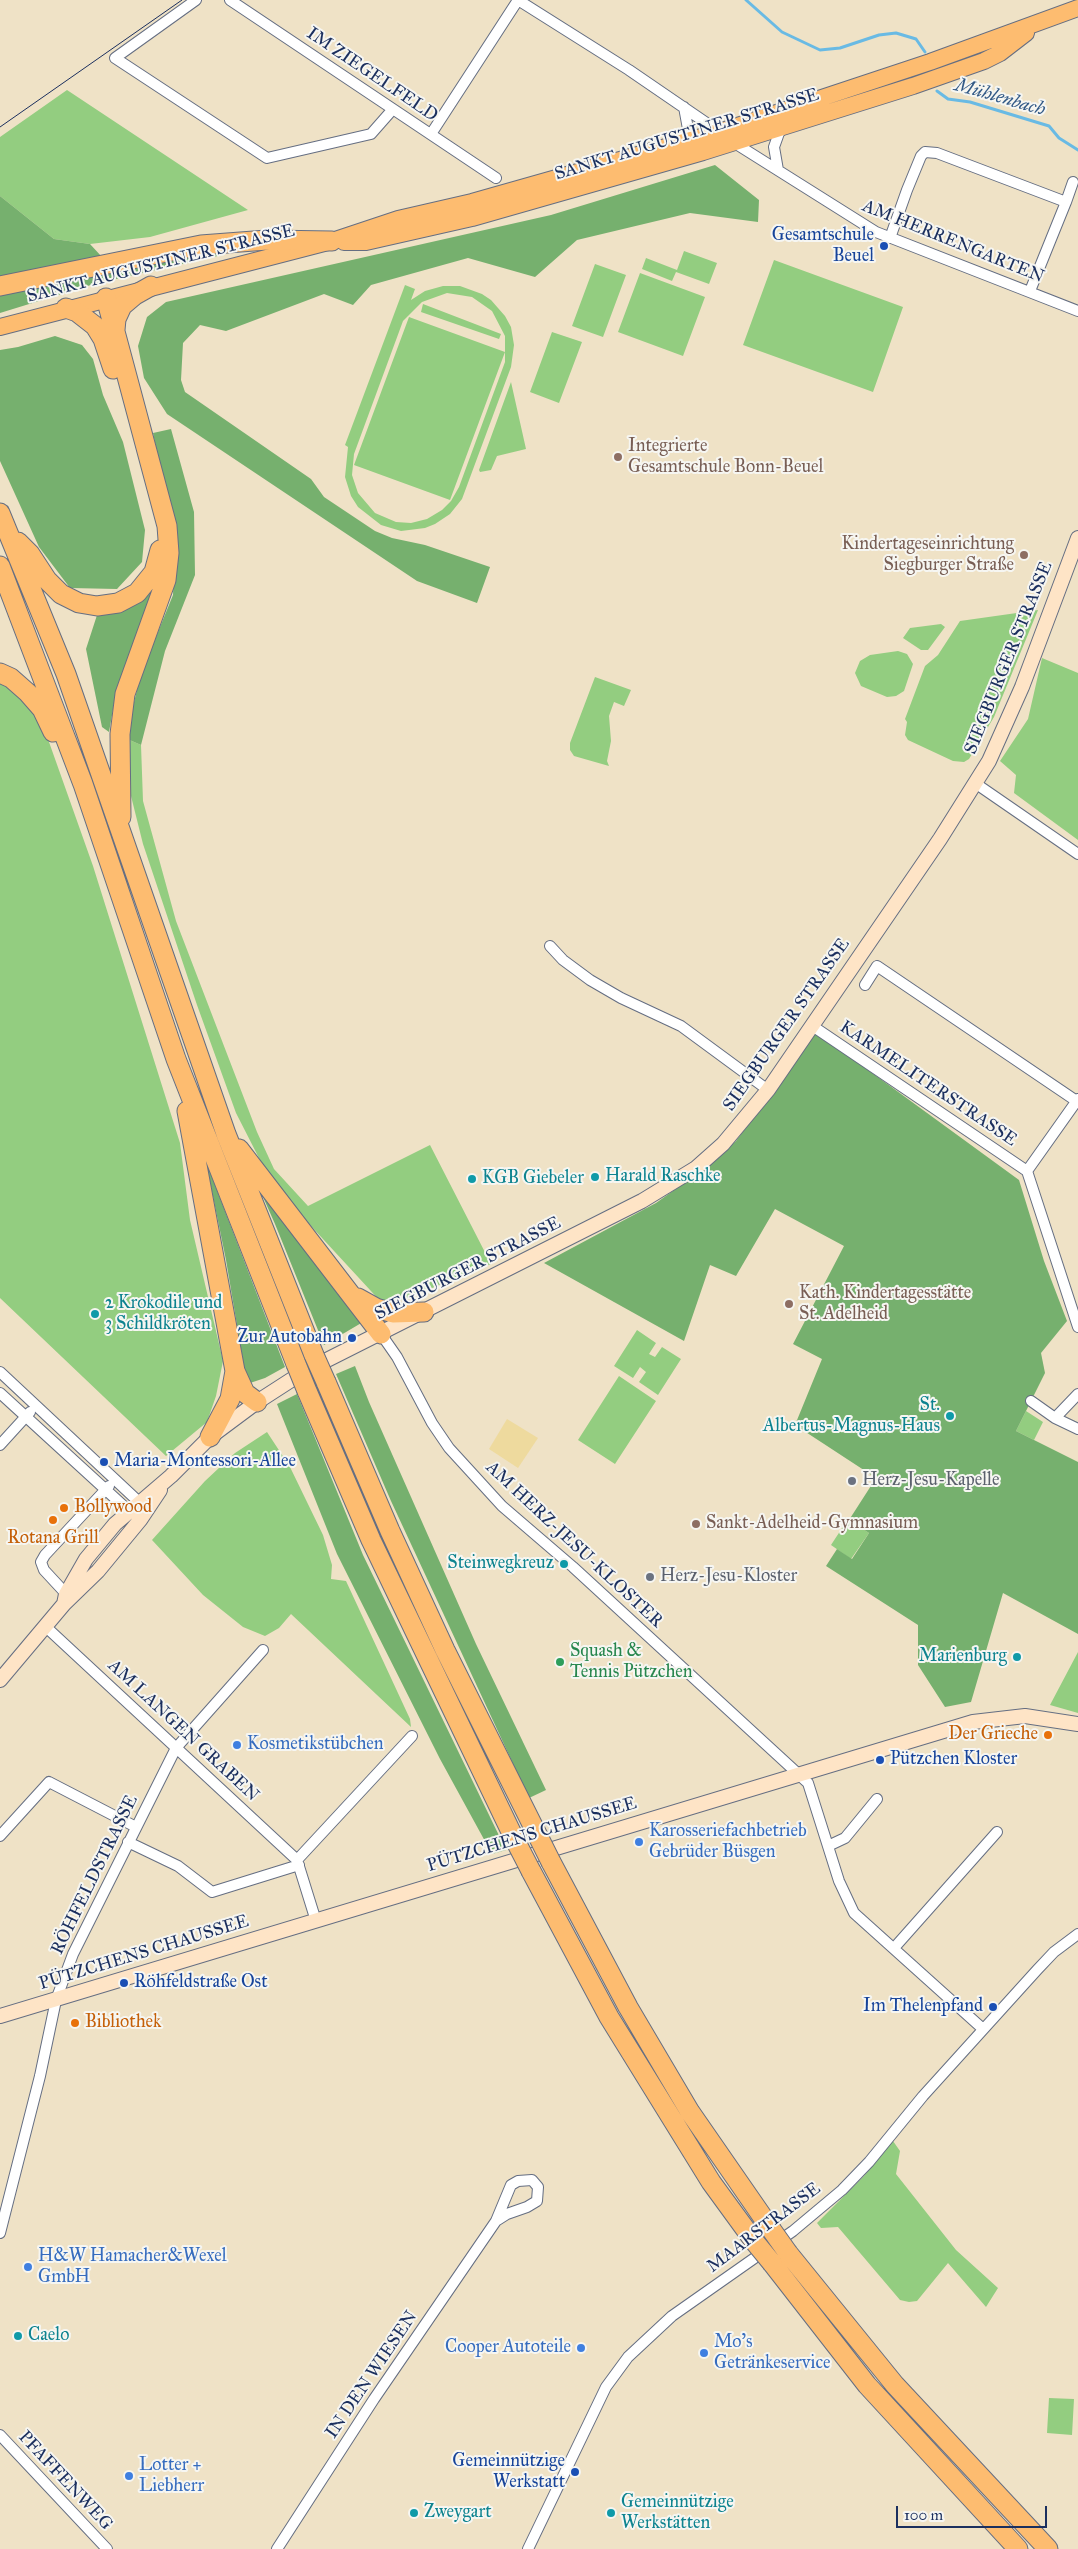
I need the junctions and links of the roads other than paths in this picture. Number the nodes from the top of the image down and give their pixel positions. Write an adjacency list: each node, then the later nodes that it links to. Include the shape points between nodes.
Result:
1 (196, 0): 7 (street, via 115,58 267,158 371,134)
2 (230, 0): 7 (street, IM ZIEGELFELD)
3 (518, 0): 6 (street, AM HERRENGARTEN); 10 (street, AM HERRENGARTEN)
4 (1078, 8): 5 (main road, SANKT AUGUSTINER STRASSE)
5 (1039, 23): 8 (main road, SANKT AUGUSTINER STRASSE, via 1000,53 984,61); 9 (main road, SANKT AUGUSTINER STRASSE)
6 (684, 107): 9 (street, AM HERRENGARTEN); 11 (street, via 688,123)
7 (393, 109): 10 (street, IM ZIEGELFELD)
8 (784, 127): 12 (main road, SANKT AUGUSTINER STRASSE); 13 (street, via 774,147)
9 (720, 132): 11 (main road, SANKT AUGUSTINER STRASSE); 12 (street, AM HERRENGARTEN)
10 (431, 134): 14 (street, IM ZIEGELFELD)
11 (680, 143): 18 (main road, SANKT AUGUSTINER STRASSE, via 472,202 398,218)
12 (734, 143): 13 (street, AM HERRENGARTEN); 18 (main road, SANKT AUGUSTINER STRASSE, via 472,218 366,242)
13 (778, 170): 17 (street, AM HERRENGARTEN, via 852,219)
14 (496, 178)
15 (1073, 182): 16 (street)
16 (1066, 202): 17 (street, via 928,151 923,153 919,162); 21 (street)
17 (890, 238): 21 (street, AM HERRENGARTEN)
18 (332, 241): 19 (highway, via 267,240 201,245); 20 (main road, SANKT AUGUSTINER STRASSE)
19 (0, 286)
20 (151, 286): 22 (main road, SANKT AUGUSTINER STRASSE); 26 (highway, via 122,306)
21 (1030, 291): 24 (street, AM HERRENGARTEN)
22 (106, 298): 23 (main road, SANKT AUGUSTINER STRASSE); 26 (highway)
23 (66, 308): 25 (main road, SANKT AUGUSTINER STRASSE); 28 (highway, via 88,319 103,339 160,527 160,556 154,572 137,593 107,606 88,605 69,599 54,587 30,554)
24 (1078, 310)
25 (0, 326)
26 (115, 331): 34 (highway, via 167,526 169,553 166,580 125,694 120,734)
27 (0, 513): 28 (highway)
28 (8, 532): 34 (highway, via 66,674)
29 (1078, 538): 32 (main road, SIEGBURGER STRASSE, via 1022,687 989,761)
30 (0, 566): 33 (highway)
31 (0, 673): 33 (highway, via 11,678 42,709)
32 (975, 783): 35 (street); 38 (main road, SIEGBURGER STRASSE)
33 (83, 784): 39 (highway)
34 (121, 830): 42 (highway)
35 (1078, 854)
36 (550, 946): 40 (street, via 590,980 681,1026)
37 (864, 985): 41 (street, via 877,966)
38 (811, 1025): 40 (main road, SIEGBURGER STRASSE); 43 (street, KARMELITERSTRASSE)
39 (176, 1059): 48 (highway, via 202,1183); 92 (highway, bridge, via 306,1392 396,1594 514,1838 609,2017 711,2182 754,2241 842,2355)
40 (768, 1090): 45 (main road, SIEGBURGER STRASSE, via 718,1148 696,1168 664,1189)
41 (1078, 1100): 43 (street)
42 (226, 1134): 44 (highway); 93 (highway, bridge, via 314,1355 441,1642 628,2007 690,2112 788,2252 862,2346 930,2424)
43 (1027, 1171): 46 (street)
44 (352, 1295): 45 (highway, via 389,1312); 47 (highway)
45 (424, 1312): 47 (main road, SIEGBURGER STRASSE)
46 (1078, 1327)
47 (381, 1334): 53 (main road, SIEGBURGER STRASSE, via 305,1371); 72 (street, AM HERZ-JESU-KLOSTER, via 449,1448 502,1506)
48 (235, 1371): 53 (highway, via 245,1393); 58 (highway, via 230,1399)
49 (0, 1372): 54 (street)
50 (0, 1392): 55 (street)
51 (1078, 1394): 56 (street)
52 (1031, 1401): 56 (street)
53 (257, 1402): 58 (main road, SIEGBURGER STRASSE)
54 (36, 1406): 55 (street); 61 (street)
55 (26, 1416): 59 (street); 62 (street)
56 (1055, 1418): 57 (street)
57 (1078, 1429)
58 (210, 1438): 60 (main road, SIEGBURGER STRASSE)
59 (0, 1445)
60 (171, 1476): 63 (main road, SIEGBURGER STRASSE); 64 (main road, SIEGBURGER STRASSE)
61 (115, 1480): 62 (street); 63 (street)
62 (105, 1490): 63 (street); 65 (street, via 41,1562)
63 (134, 1506): 64 (main road); 65 (main road, SIEGBURGER STRASSE, via 100,1540)
64 (140, 1520): 65 (main road, SIEGBURGER STRASSE, via 98,1571)
65 (67, 1599): 66 (main road, SIEGBURGER STRASSE)
66 (46, 1626): 68 (main road, SIEGBURGER STRASSE); 71 (street, AM LANGEN GRABEN)
67 (263, 1650): 71 (street, RÖHFELDSTRASSE)
68 (0, 1680)
69 (1078, 1724): 72 (main road, PÜTZCHENS CHAUSSEE, via 1024,1716 973,1722)
70 (412, 1736): 79 (street)
71 (176, 1748): 74 (street, RÖHFELDSTRASSE); 79 (street, AM LANGEN GRABEN)
72 (800, 1774): 78 (street, via 808,1783); 80 (main road, PÜTZCHENS CHAUSSEE)
73 (878, 1799): 78 (street, via 845,1838)
74 (136, 1827): 76 (street, via 50,1782); 77 (street, RÖHFELDSTRASSE)
75 (997, 1832): 82 (street)
76 (0, 1836)
77 (128, 1842): 79 (street, via 178,1866 212,1892); 83 (street, RÖHFELDSTRASSE, via 73,1954)
78 (828, 1846): 82 (street, via 854,1913)
79 (298, 1862): 80 (street)
80 (316, 1921): 83 (main road, PÜTZCHENS CHAUSSEE)
81 (1078, 1934): 85 (street, MAARSTRASSE, via 1054,1952)
82 (894, 1948): 85 (street)
83 (56, 2000): 84 (main road, PÜTZCHENS CHAUSSEE); 87 (street, RÖHFELDSTRASSE)
84 (0, 2016)
85 (983, 2029): 91 (street, MAARSTRASSE, via 869,2162 829,2202 672,2316 628,2357 606,2387)
86 (496, 2221): 86 (street, IN DEN WIESEN, via 537,2201 538,2186 532,2180 511,2185); 90 (street, IN DEN WIESEN, via 374,2399)
87 (0, 2233)
88 (0, 2435): 89 (street, PFAFFENWEG)
89 (107, 2549)
90 (277, 2549)
91 (528, 2549)
92 (1018, 2549)
93 (1048, 2549)

